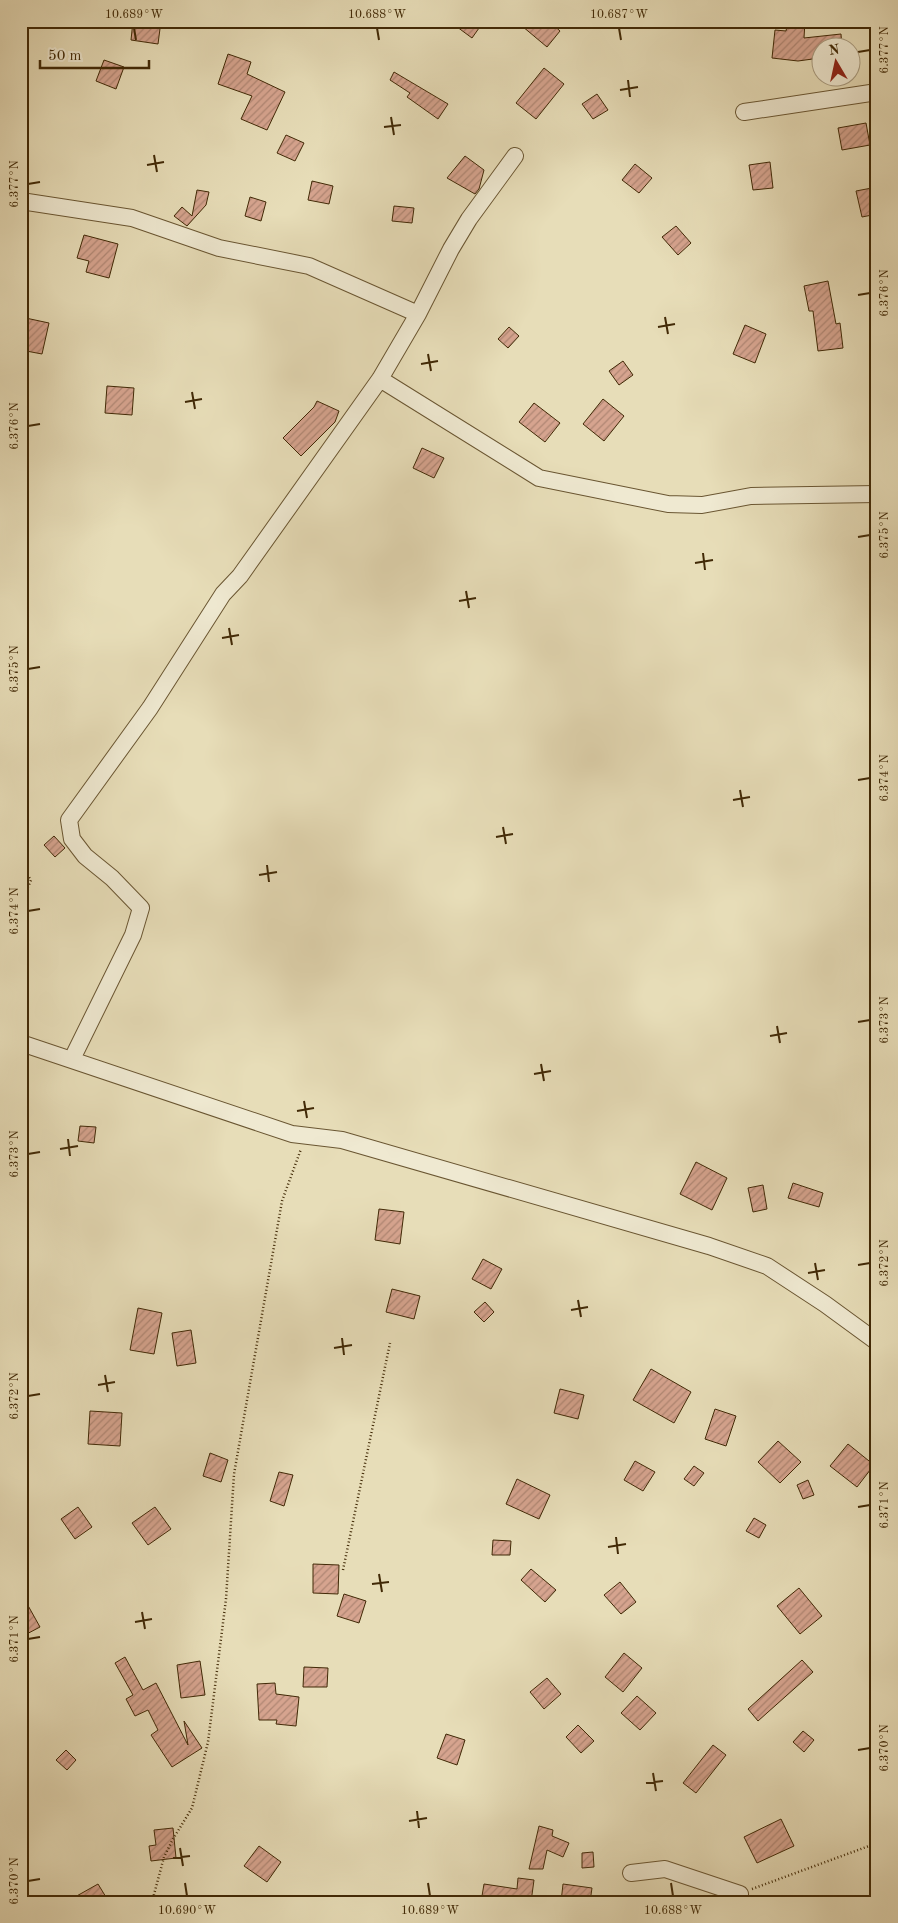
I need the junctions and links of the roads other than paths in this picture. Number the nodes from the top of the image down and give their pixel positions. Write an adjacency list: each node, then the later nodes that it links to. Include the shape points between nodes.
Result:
1 (877, 92): 2 (street)
2 (744, 112)
3 (516, 156): 5 (street, via 465,226)
4 (21, 201): 5 (street, via 132,218 219,248 309,266)
5 (418, 314): 6 (street)
6 (380, 379): 7 (street, via 539,478 668,504 702,505 751,496); 9 (street, via 240,576 223,594 150,708 69,820 72,839 85,856 141,908 133,935)
7 (877, 494)
8 (21, 1043): 9 (street)
9 (72, 1059): 10 (street, via 292,1134 351,1143 768,1266)
10 (877, 1342)
11 (631, 1874): 12 (street, via 666,1869)
12 (739, 1898)

